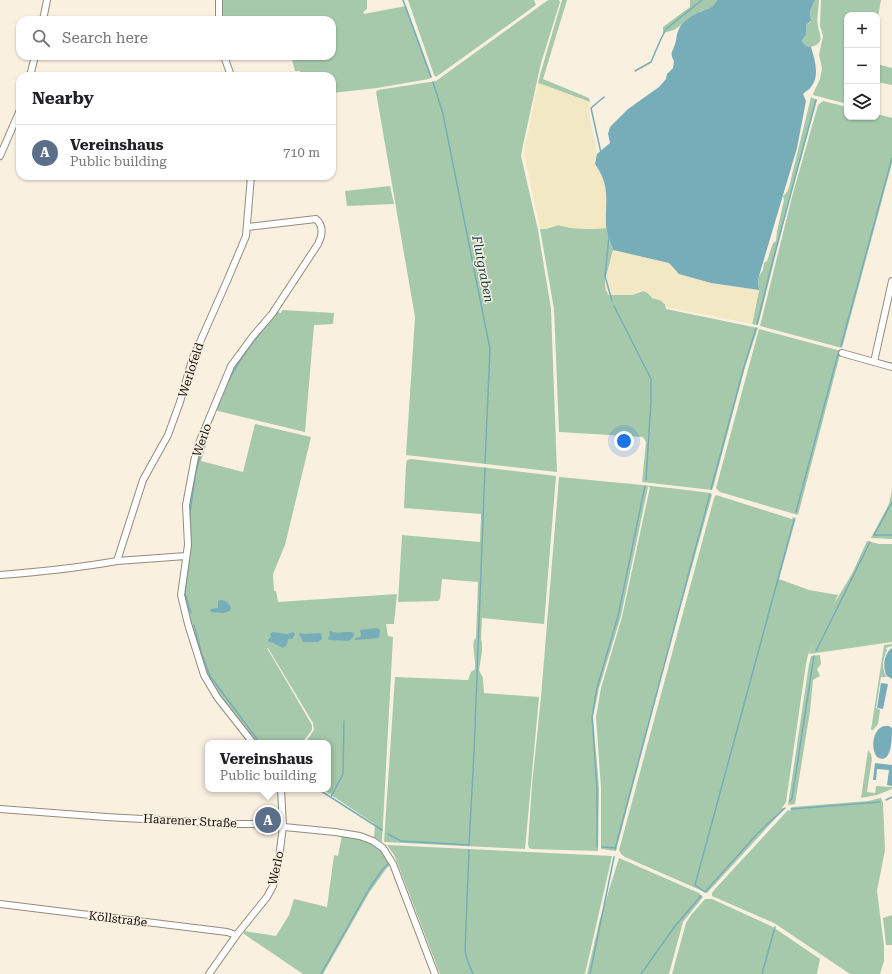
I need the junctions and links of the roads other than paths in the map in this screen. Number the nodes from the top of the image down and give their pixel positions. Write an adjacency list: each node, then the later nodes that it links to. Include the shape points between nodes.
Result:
1 (47, 0): 3 (street)
2 (219, 0): 4 (street)
3 (44, 16)
4 (218, 16)
5 (34, 60): 7 (street)
6 (225, 60): 8 (street)
7 (31, 72)
8 (230, 72)
9 (16, 119): 10 (street)
10 (0, 156)
11 (251, 180): 12 (street, Werlofeld)
12 (248, 227): 18 (street, Werlo, via 316,219 322,234 272,314 231,366 217,398 195,457 187,495); 19 (street, Werlofeld, via 192,360 168,435 143,480)
13 (892, 281): 14 (street)
14 (891, 293): 16 (street)
15 (842, 353): 16 (street)
16 (874, 362): 17 (street)
17 (892, 367)
18 (186, 556): 19 (street); 21 (street, Werlo, via 182,600 201,670 217,697)
19 (117, 561): 20 (street)
20 (0, 575)
21 (250, 740)
22 (281, 792): 24 (street, Werlo)
23 (0, 809): 24 (street, Haarener Straße)
24 (283, 826): 26 (street, Werlo, via 271,891); 28 (street, Haarener Straße, via 360,836 383,848 394,864)
25 (0, 904): 26 (street, Köllstraße)
26 (236, 935): 27 (street, Werlo)
27 (209, 974)
28 (436, 974)

